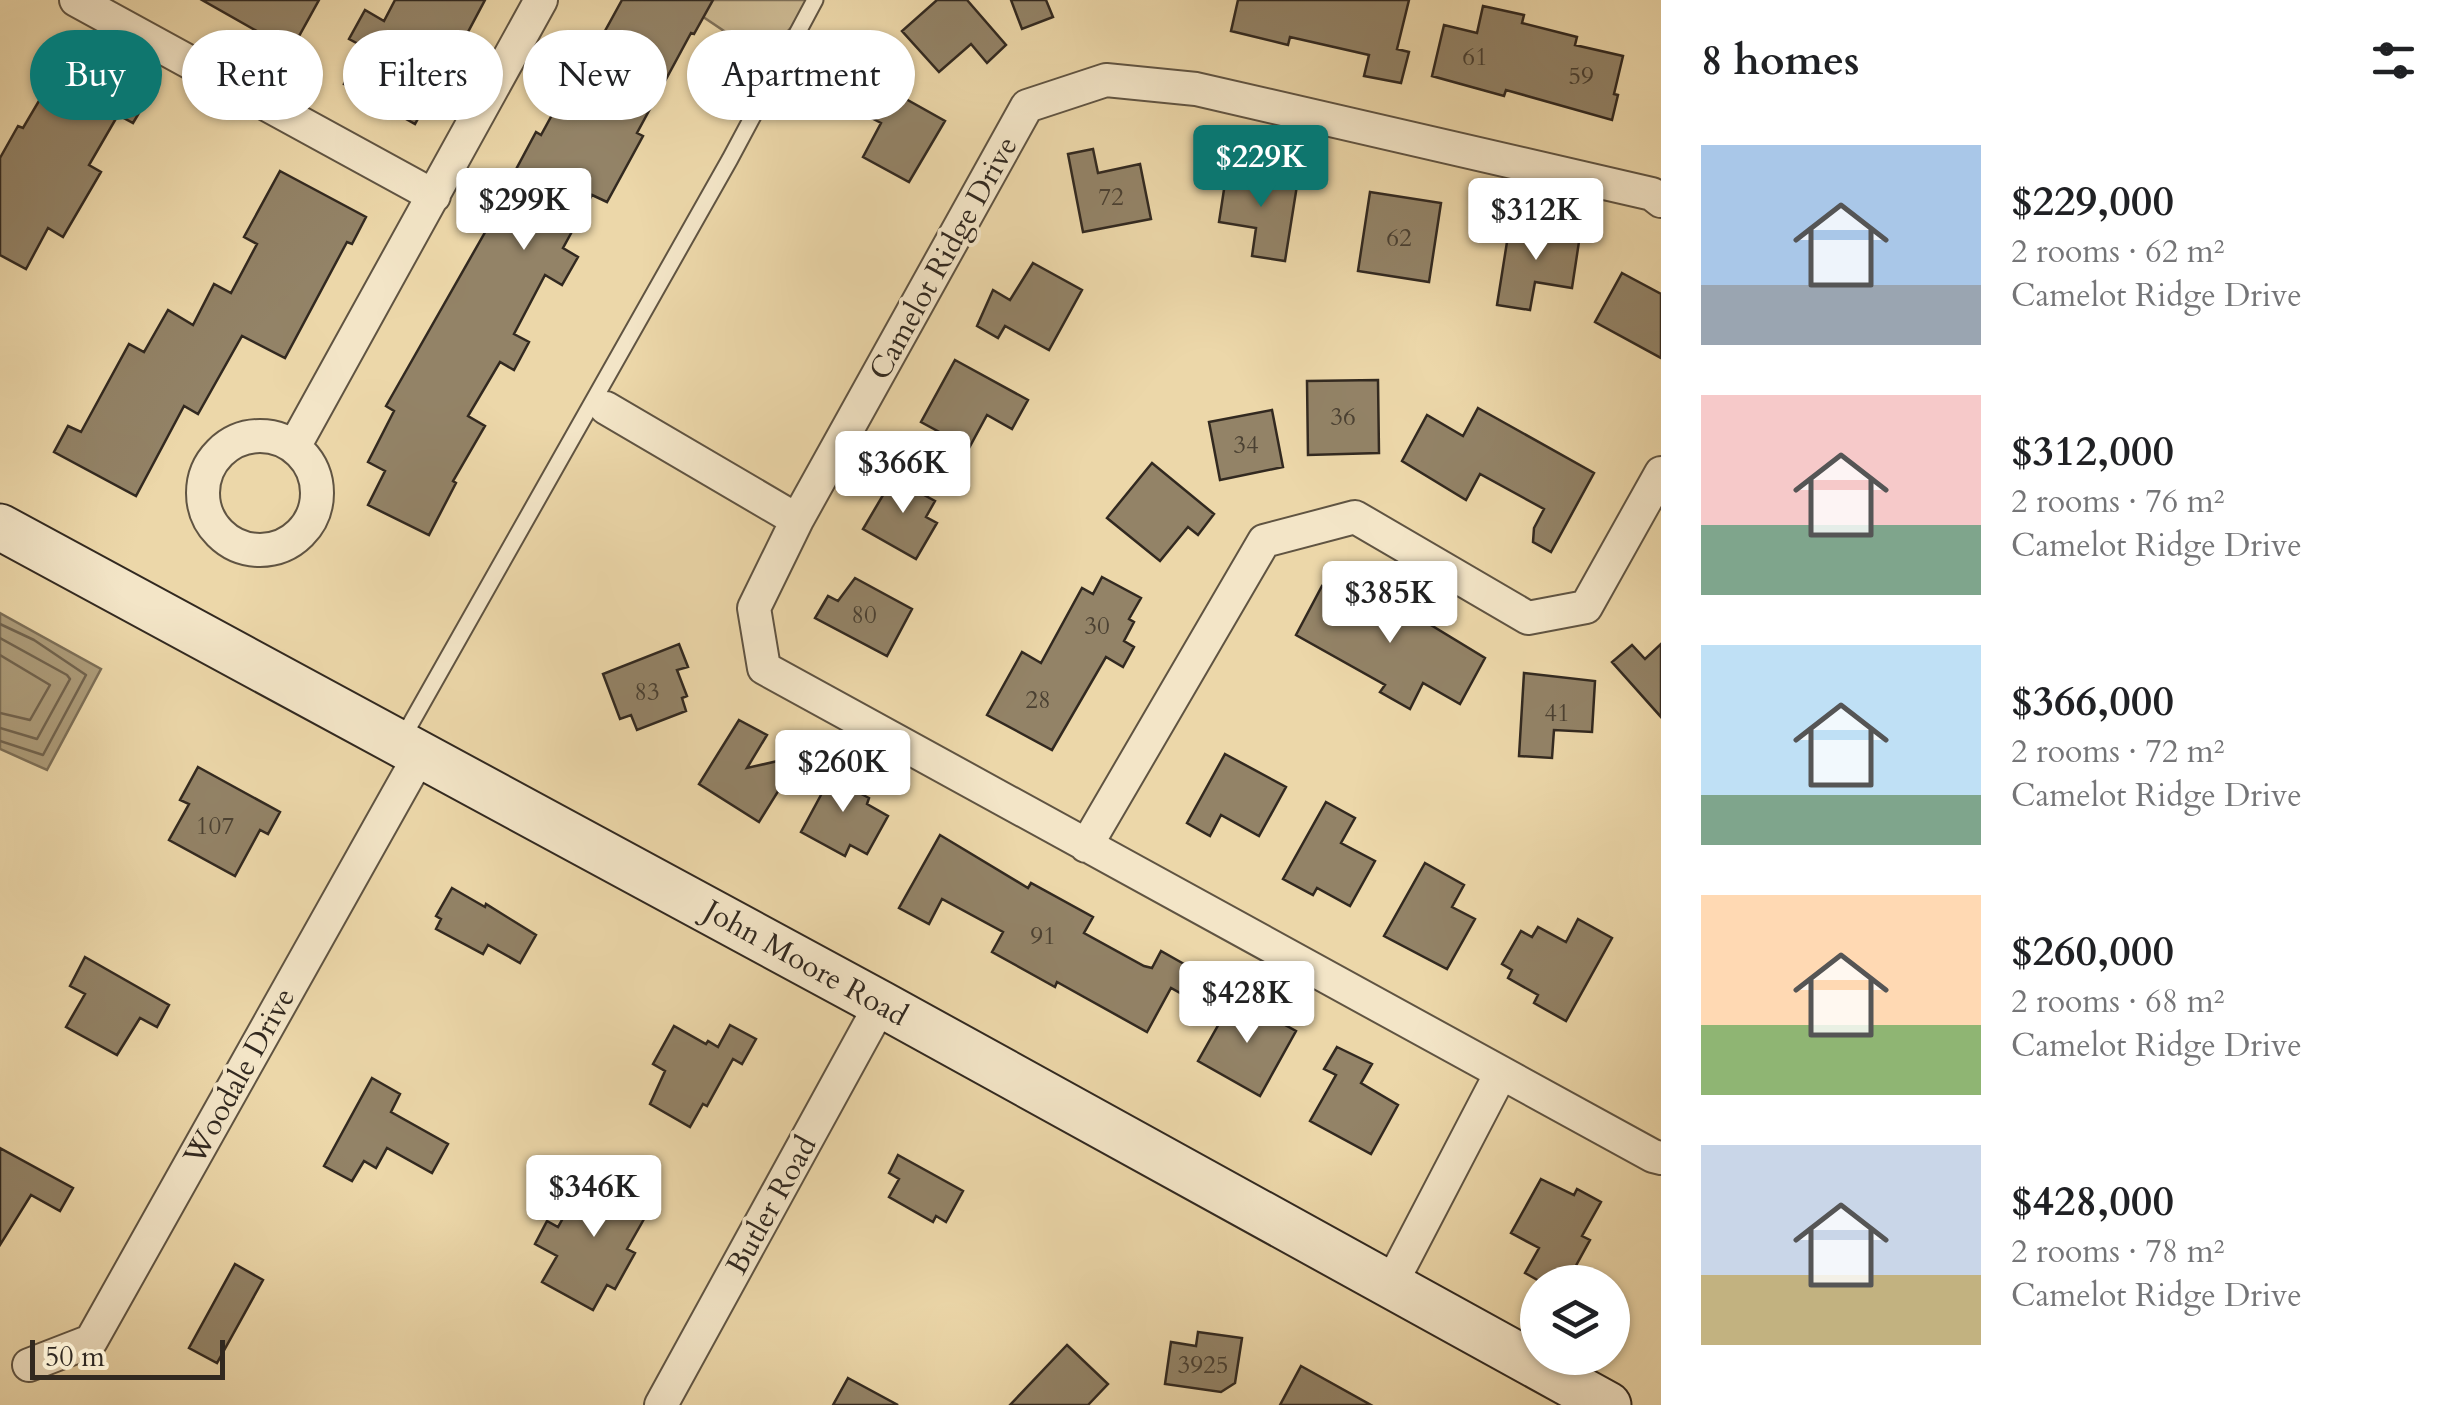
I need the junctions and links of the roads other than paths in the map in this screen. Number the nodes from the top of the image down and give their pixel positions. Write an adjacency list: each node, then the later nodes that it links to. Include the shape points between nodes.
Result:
1 (76, 0): 5 (street)
2 (542, 0): 5 (street)
3 (815, 0): 11 (lane)
4 (1658, 191): 9 (street, Camelot Ridge Drive, via 1196,89 1106,80 1026,106)
5 (434, 196): 7 (street)
6 (606, 408): 9 (street)
7 (294, 447)
8 (1661, 474): 12 (street, via 1586,606 1528,618 1355,517 1264,541)
9 (798, 520): 12 (street, Camelot Ridge Drive, via 754,608 764,668)
10 (0, 527): 11 (street, John Moore Road)
11 (410, 748): 13 (street, John Moore Road); 17 (street, Woodale Drive, via 91,1341)
12 (1086, 846): 14 (street, Camelot Ridge Drive)
13 (881, 1004): 16 (street, John Moore Road); 18 (street, Butler Road)
14 (1502, 1073): 15 (street, Camelot Ridge Drive); 16 (street)
15 (1661, 1158)
16 (1390, 1286): 19 (street, John Moore Road)
17 (29, 1365)
18 (660, 1405)
19 (1608, 1405)

